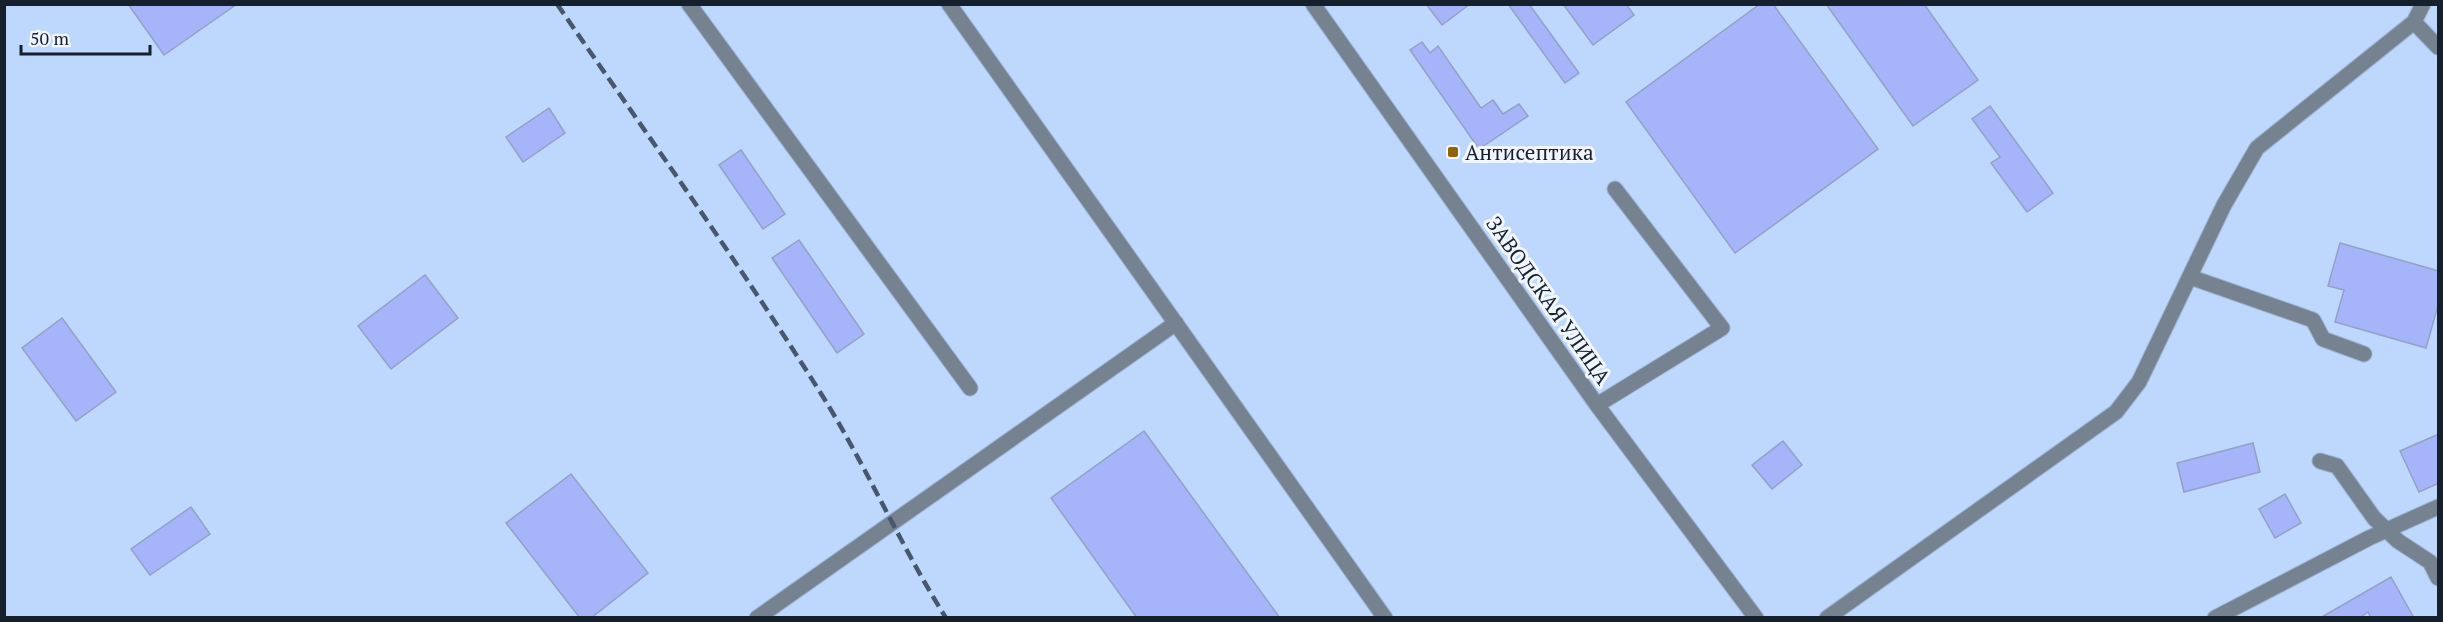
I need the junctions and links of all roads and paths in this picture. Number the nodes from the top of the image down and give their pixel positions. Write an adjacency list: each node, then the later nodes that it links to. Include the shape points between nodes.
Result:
1 (689, 4): 11 (street)
2 (949, 4): 9 (street)
3 (1313, 4): 12 (street, ЗАВОДСКАЯ УЛИЦА)
4 (2424, 4): 5 (street)
5 (2414, 22): 6 (street); 8 (street, via 2257,148)
6 (2439, 47)
7 (1615, 189): 12 (street, via 1722,328)
8 (2190, 277): 10 (street, via 2313,320 2323,339); 20 (street, via 2139,382 2116,412)
9 (1176, 323): 17 (street); 18 (street)
10 (2364, 354)
11 (970, 388)
12 (1598, 405): 19 (street, ЗАВОДСКАЯ УЛИЦА)
13 (2320, 461): 15 (street, via 2337,466)
14 (2439, 507): 15 (street)
15 (2387, 531): 16 (street, via 2430,562); 21 (street)
16 (2439, 578)
17 (757, 618)
18 (1385, 618)
19 (1756, 618)
20 (1827, 618)
21 (2215, 618)

